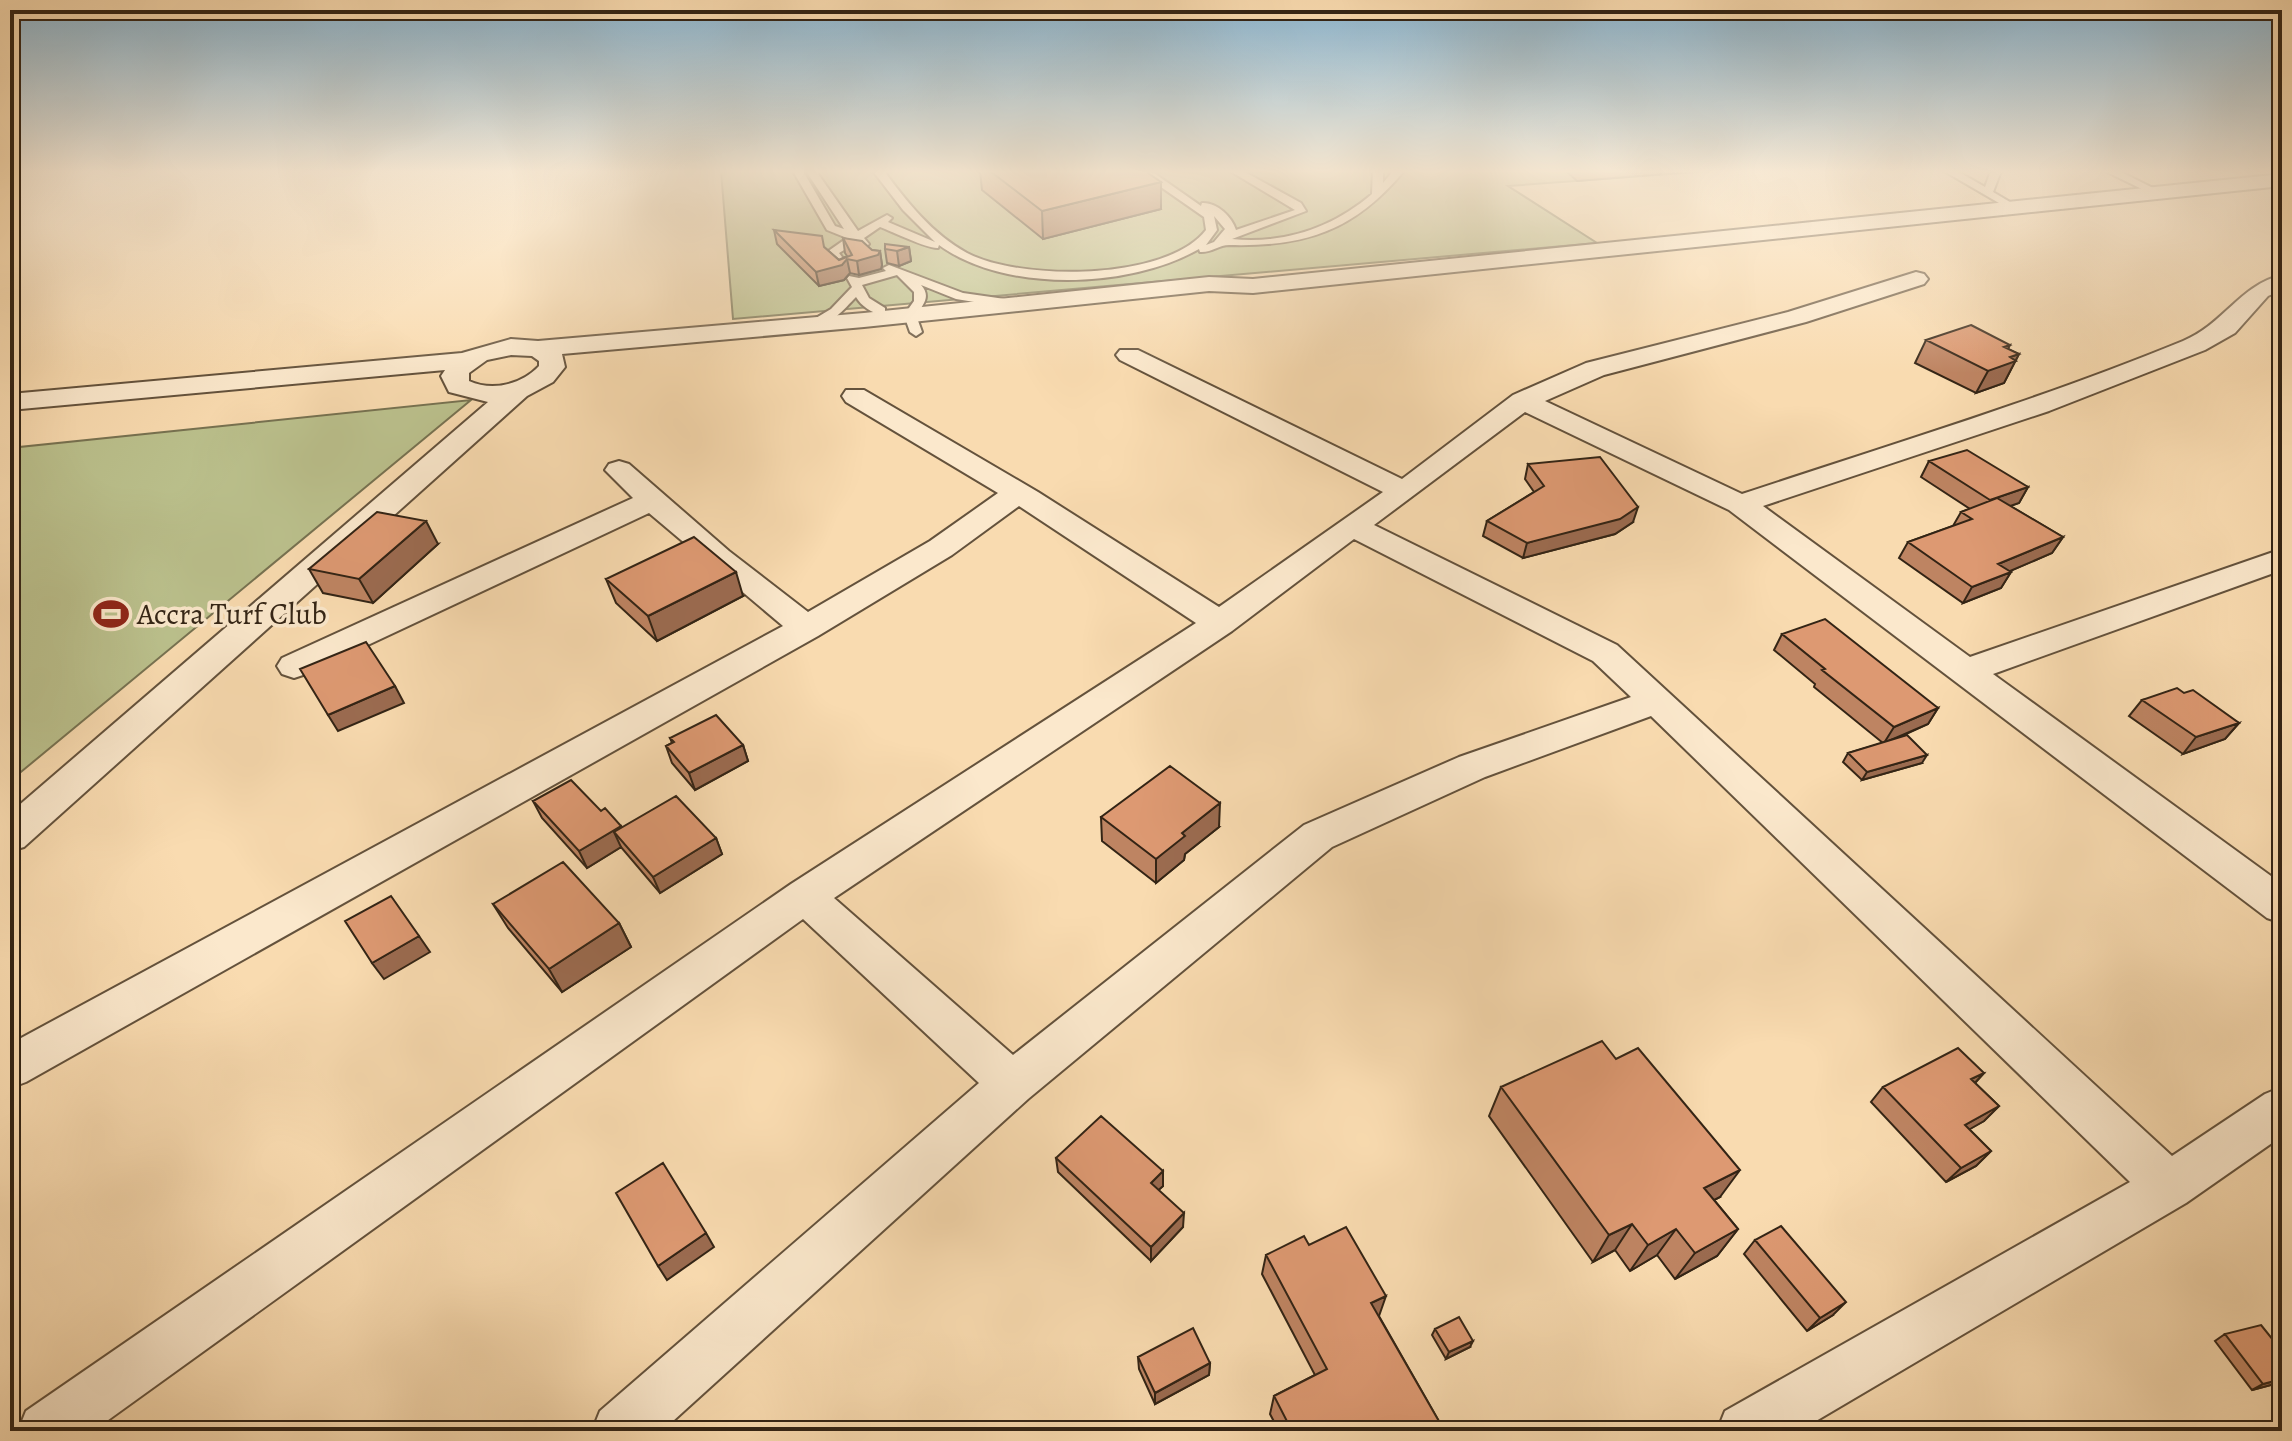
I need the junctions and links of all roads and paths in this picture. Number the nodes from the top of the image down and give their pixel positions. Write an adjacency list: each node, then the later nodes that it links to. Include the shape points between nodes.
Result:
1 (853, 238): 12 (lane, via 833,252)
2 (856, 238): 3 (lane, via 869,250)
3 (881, 238)
4 (921, 238): 9 (lane, via 980,270 1066,282 1140,274)
5 (938, 238): 6 (lane, via 992,266 1077,276 1118,272 1178,255)
6 (1208, 238)
7 (1297, 238): 9 (lane, via 1252,244)
8 (1720, 238): 14 (street)
9 (1224, 239)
10 (908, 278): 12 (lane, via 892,270); 15 (lane, via 960,296); 18 (lane, via 920,291)
11 (1916, 279): 24 (street, via 1797,317 1595,369)
12 (852, 280): 16 (lane, via 864,300); 17 (lane, via 835,312)
13 (2282, 282): 31 (street, via 2260,291 2226,328 2196,345 2039,405)
14 (1253, 286): 15 (street, via 1209,284); 18 (street, via 1216,298)
15 (1016, 304): 18 (street)
16 (881, 311)
17 (815, 324): 18 (street); 20 (street)
18 (913, 324): 20 (street)
19 (1129, 355): 28 (street)
20 (543, 360): 21 (street, via 496,349); 22 (street)
21 (461, 370): 22 (street, via 465,391); 25 (street); 26 (street)
22 (519, 389): 39 (street)
23 (855, 396): 29 (street)
24 (1523, 401): 28 (street); 31 (street)
25 (10, 402)
26 (10, 415)
27 (619, 470): 30 (street)
28 (1404, 491): 32 (street)
29 (1017, 493): 34 (street); 35 (street, via 918,563)
30 (652, 500): 35 (street); 36 (street)
31 (1740, 504): 37 (street)
32 (1352, 526): 34 (street); 38 (street, via 1605,653)
33 (2282, 559): 37 (street)
34 (1220, 623): 40 (street)
35 (806, 628): 42 (street)
36 (294, 666)
37 (1968, 670): 41 (street)
38 (1657, 701): 43 (street, via 1472,767 1318,836); 45 (street)
39 (10, 836)
40 (805, 896): 43 (street); 46 (street)
41 (2282, 906)
42 (10, 1067)
43 (1012, 1084): 47 (street)
44 (2282, 1109): 45 (street)
45 (2169, 1186): 48 (street)
46 (46, 1431)
47 (620, 1431)
48 (1745, 1431)

